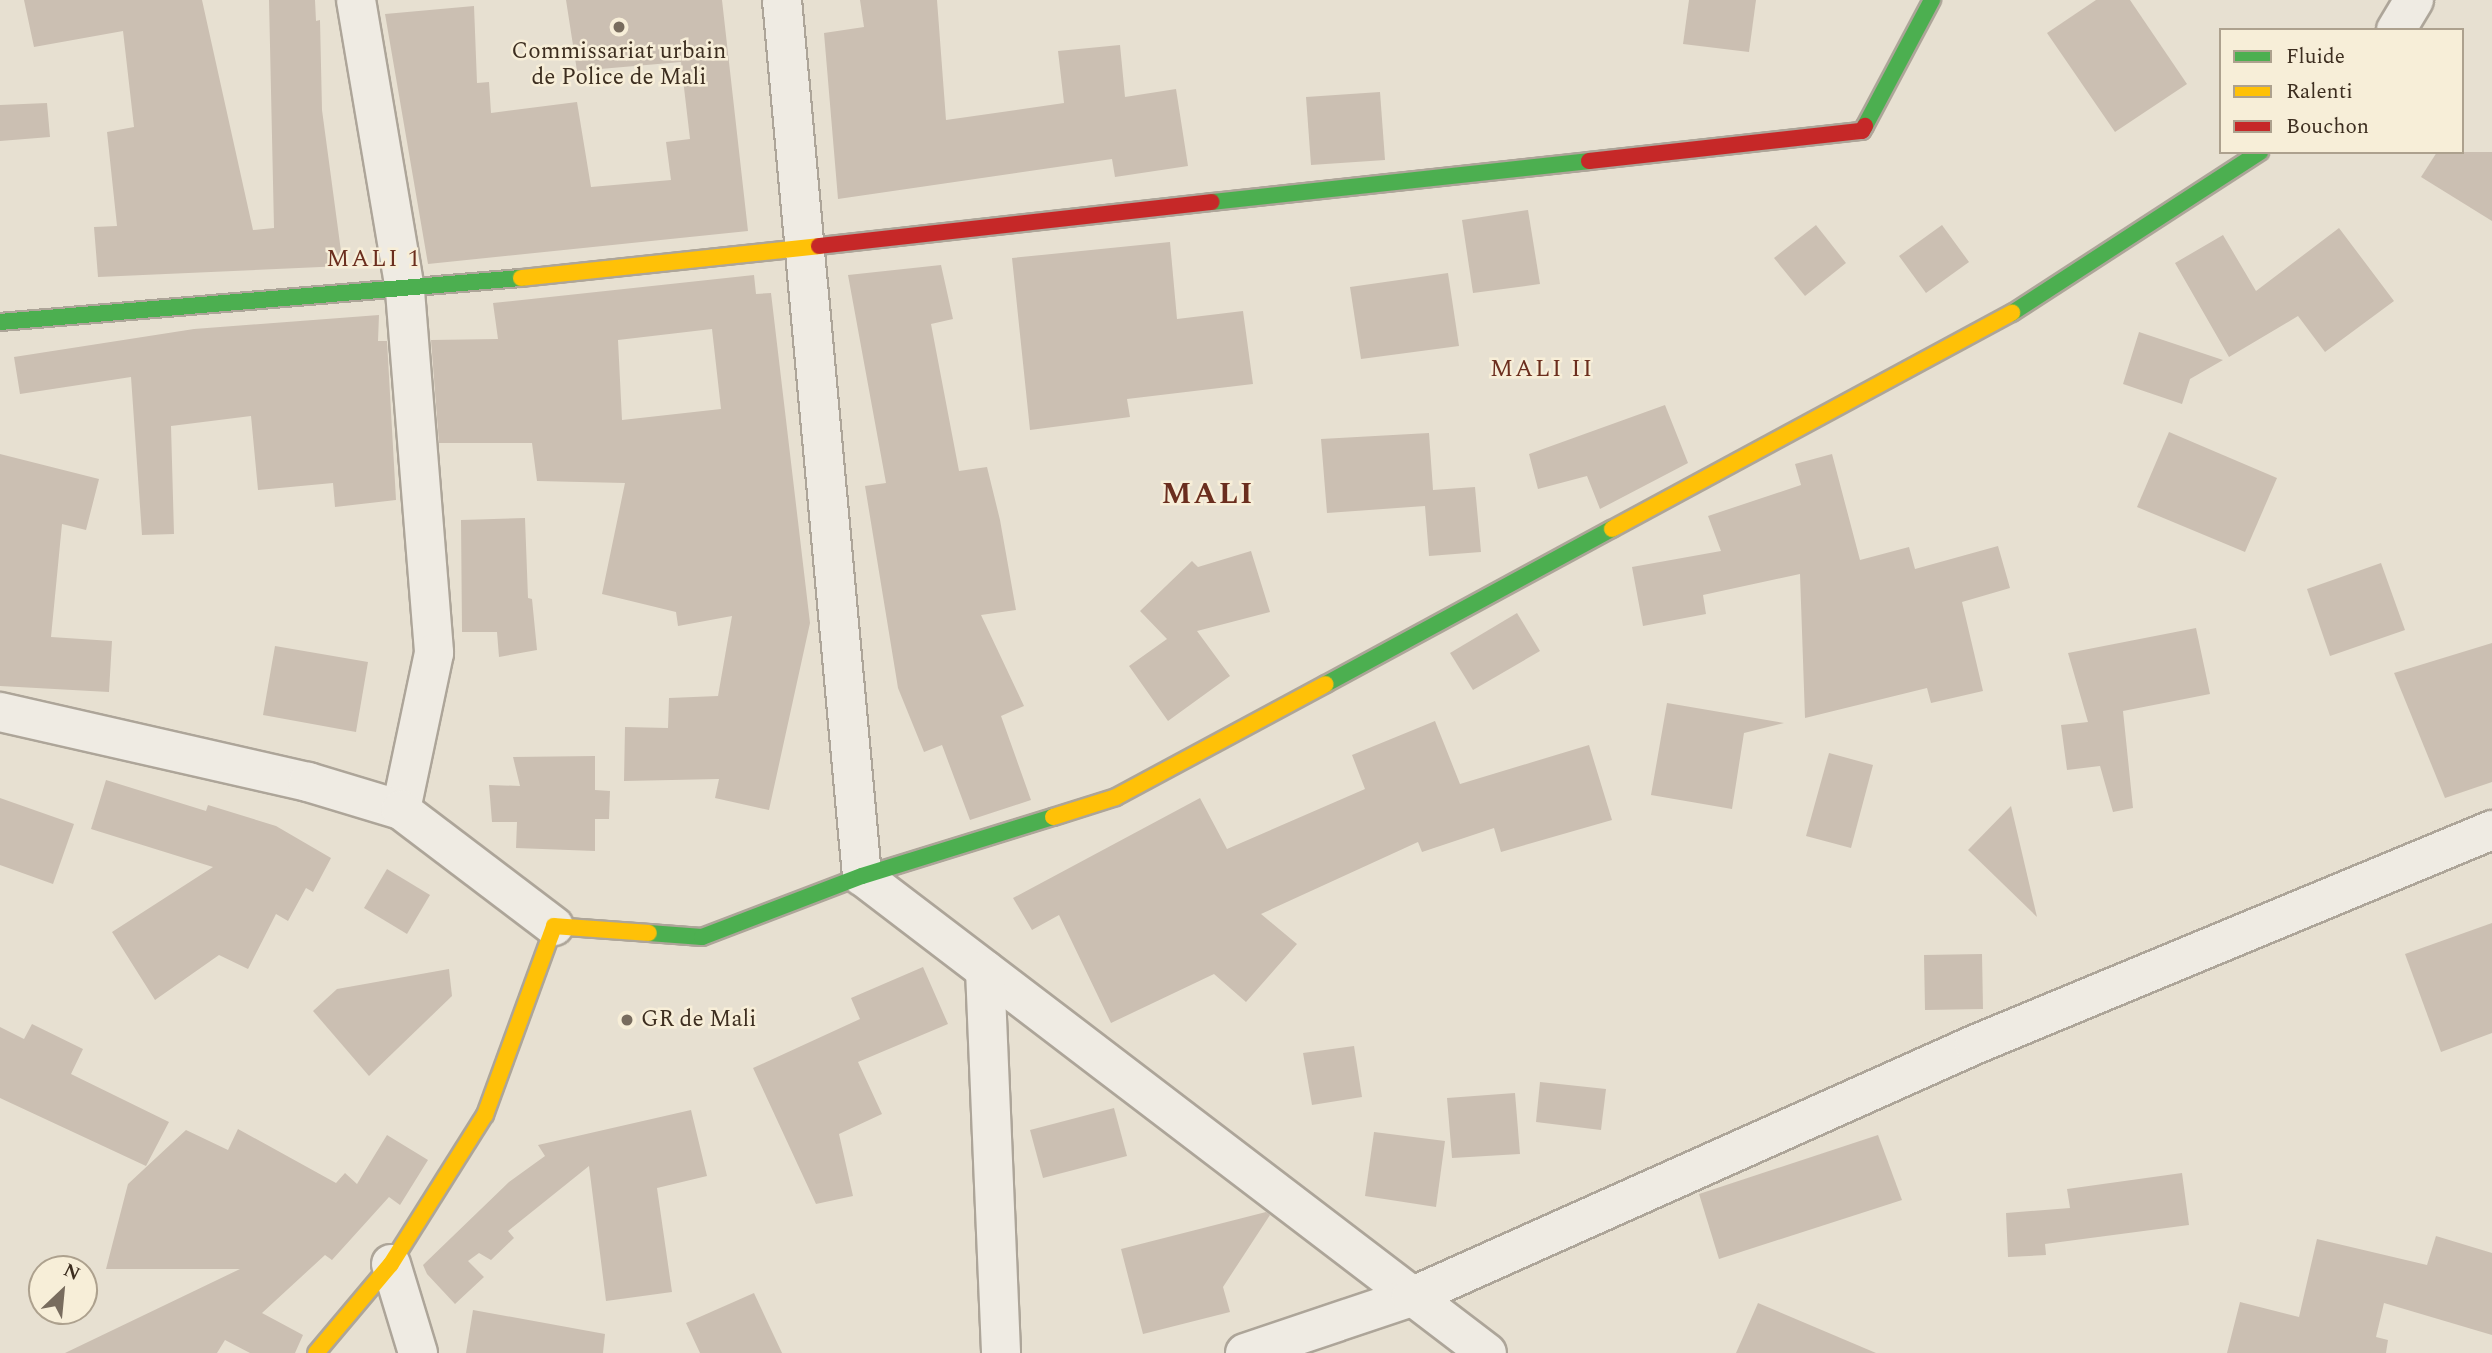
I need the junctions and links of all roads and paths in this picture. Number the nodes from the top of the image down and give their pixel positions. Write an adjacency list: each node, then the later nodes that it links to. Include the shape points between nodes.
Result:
1 (356, 0): 8 (street)
2 (782, 0): 7 (street)
3 (1932, 0): 7 (street, via 1862,131)
4 (2414, 0): 5 (street)
5 (2397, 28)
6 (2257, 154): 13 (street, via 2026,304 1116,797)
7 (806, 246): 8 (street); 13 (street)
8 (405, 291): 9 (street); 11 (street, via 434,653)
9 (0, 322)
10 (0, 712): 11 (street, via 308,782)
11 (401, 810): 14 (street)
12 (2492, 830): 17 (street, via 1974,1045)
13 (862, 876): 14 (street, via 702,937); 15 (street)
14 (554, 926): 16 (street, via 485,1115)
15 (985, 970): 17 (street); 20 (street)
16 (391, 1264): 18 (street); 19 (street)
17 (1411, 1297): 21 (street); 22 (street)
18 (316, 1353)
19 (418, 1353)
20 (1001, 1353)
21 (1245, 1353)
22 (1487, 1353)

